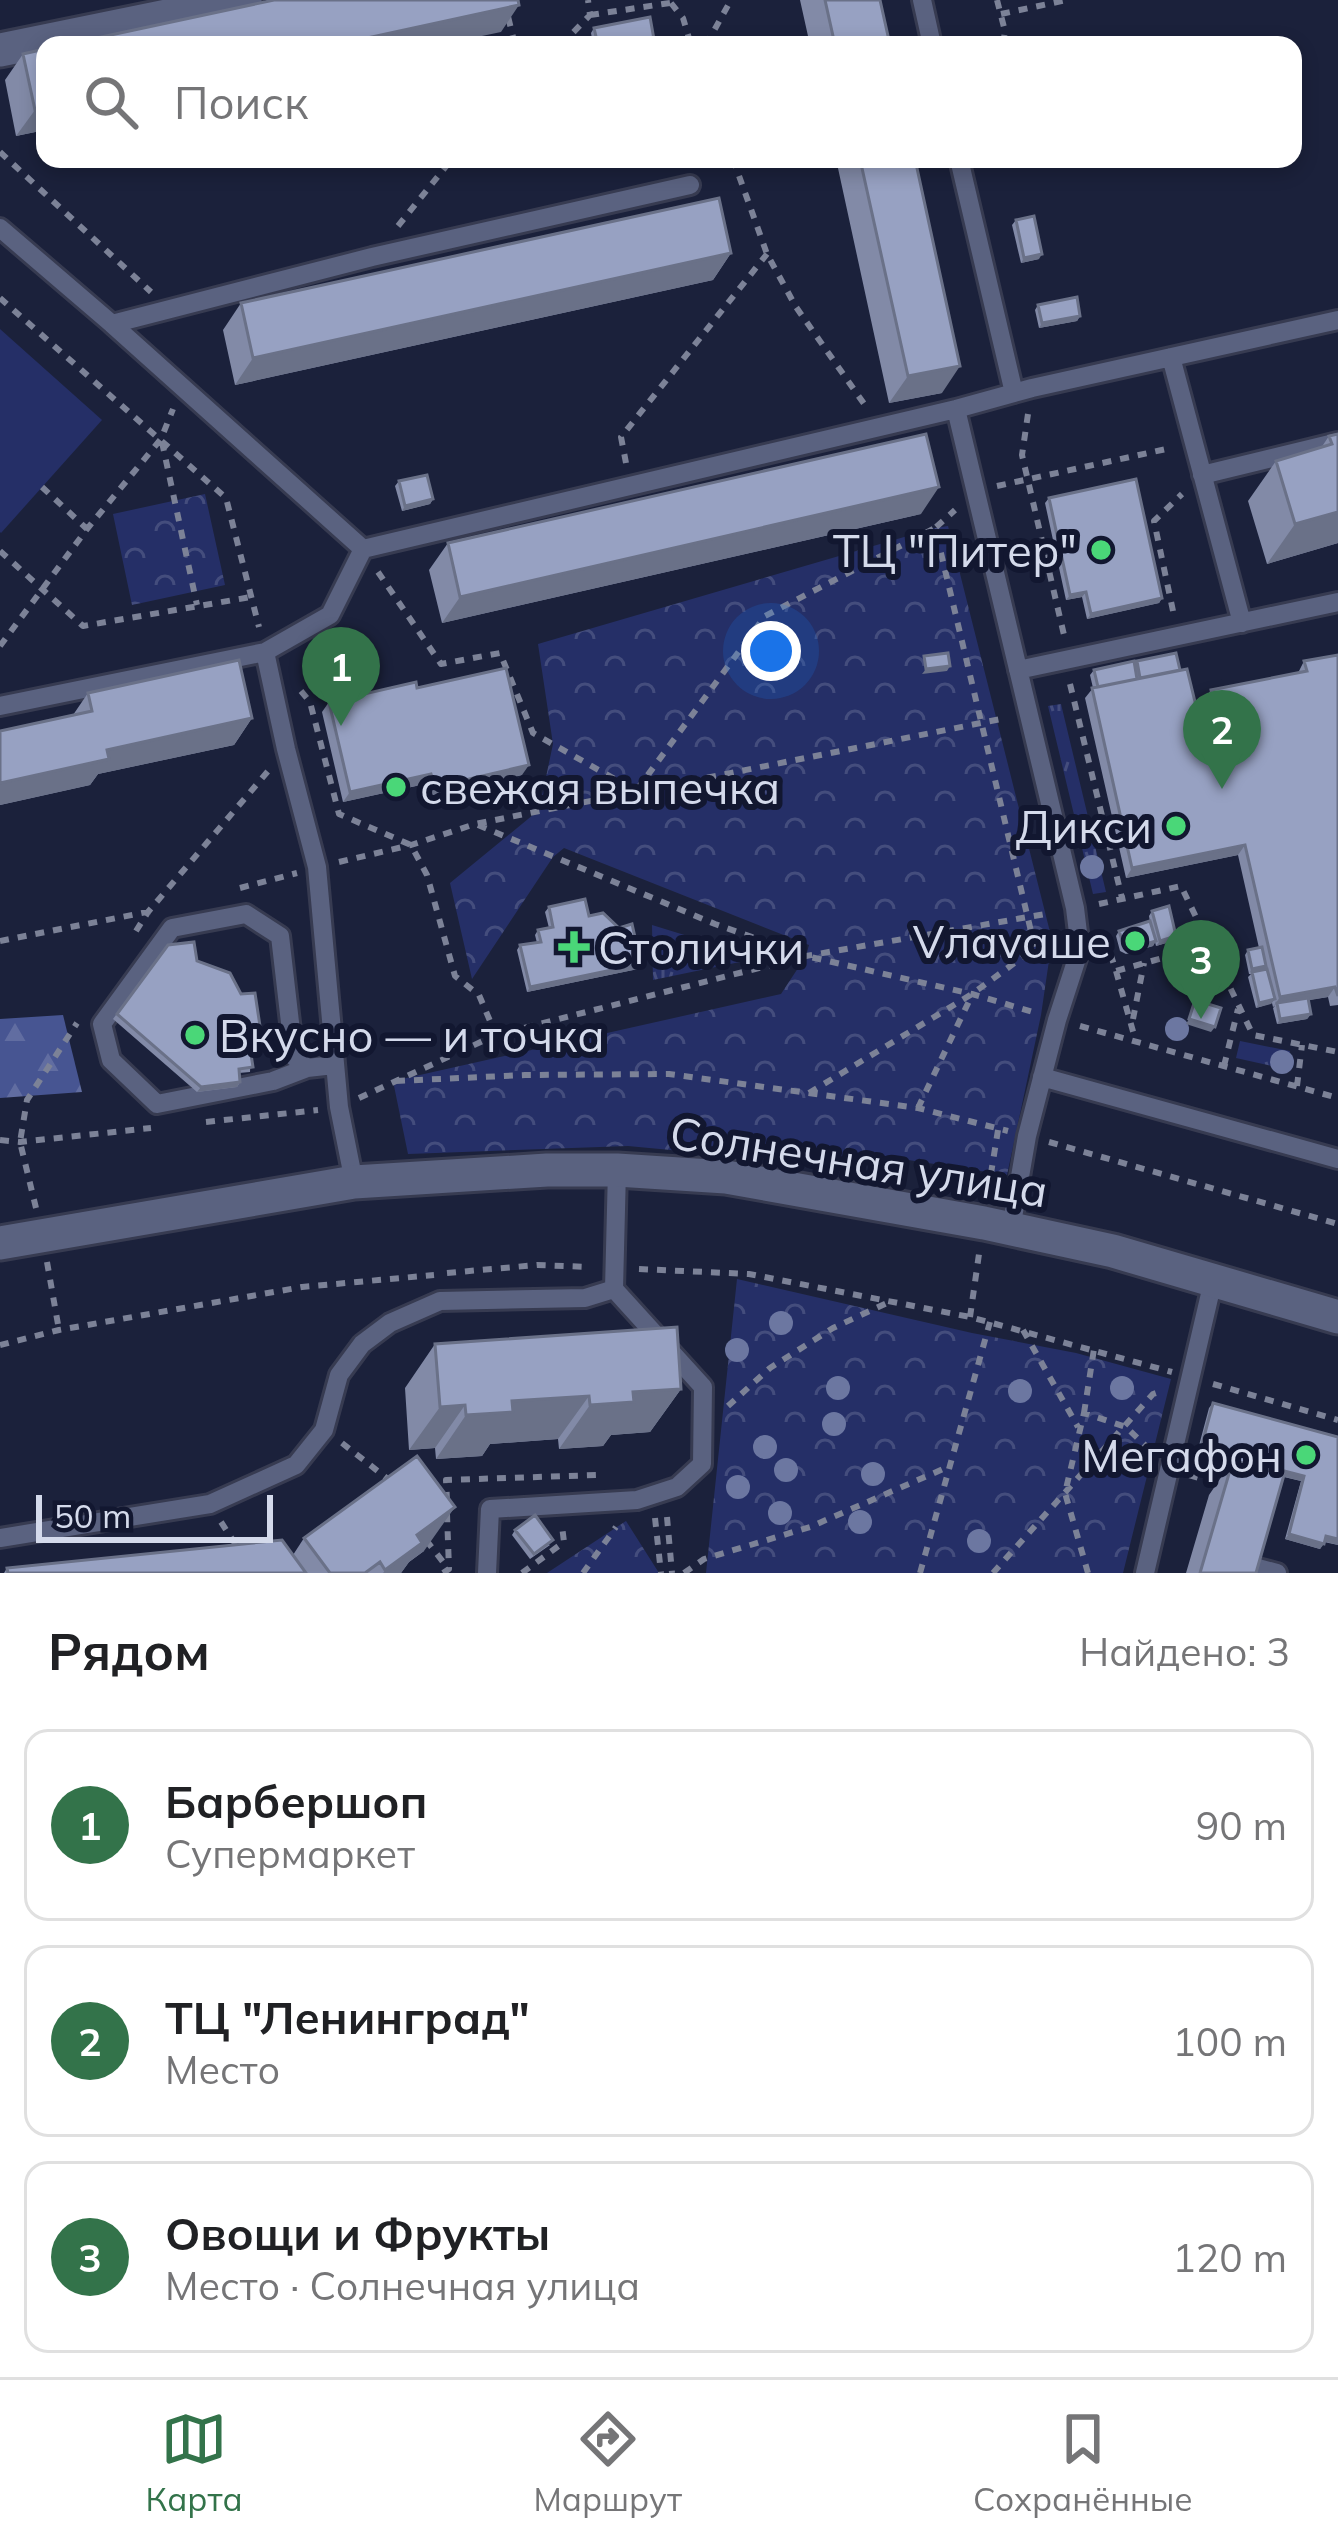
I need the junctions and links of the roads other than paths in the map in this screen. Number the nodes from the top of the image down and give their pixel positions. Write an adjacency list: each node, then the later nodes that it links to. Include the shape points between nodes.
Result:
1 (245, 0): 3 (street)
2 (922, 0): 4 (lane)
3 (69, 36)
4 (930, 36)
5 (36, 43): 6 (street)
6 (0, 50)
7 (961, 168): 13 (lane)
8 (689, 185): 11 (lane)
9 (0, 228): 11 (lane)
10 (1338, 320): 12 (lane)
11 (112, 324): 17 (lane)
12 (1171, 357): 13 (lane); 16 (lane)
13 (1023, 390): 14 (lane)
14 (956, 409): 17 (lane); 21 (lane)
15 (1338, 442): 16 (lane)
16 (1202, 476): 19 (lane)
17 (363, 549): 20 (lane, via 330,615)
18 (1338, 602): 19 (lane)
19 (1242, 623): 21 (lane)
20 (265, 652): 22 (lane); 23 (lane, via 317,867)
21 (1018, 670): 25 (lane, via 1080,949)
22 (0, 706)
23 (334, 1065): 24 (lane); 28 (lane)
24 (307, 1069): 24 (lane, via 294,1057 280,936 246,914 172,928 103,1024 111,1060 157,1104)
25 (1042, 1077): 26 (lane); 29 (lane)
26 (1338, 1159)
27 (617, 1170): 28 (street, Солнечная улица); 29 (street, Солнечная улица, via 726,1177); 32 (lane)
28 (354, 1182): 30 (street, Солнечная улица)
29 (1011, 1229): 31 (street, Солнечная улица)
30 (0, 1243)
31 (1213, 1281): 33 (street, Солнечная улица); 36 (lane)
32 (614, 1289): 34 (lane, via 585,1298 440,1301 362,1343 339,1375 324,1430 296,1465 210,1504); 35 (lane, via 704,1387 701,1464 677,1487 637,1500 490,1509)
33 (1338, 1317)
34 (0, 1538)
35 (488, 1573)
36 (1145, 1573)

